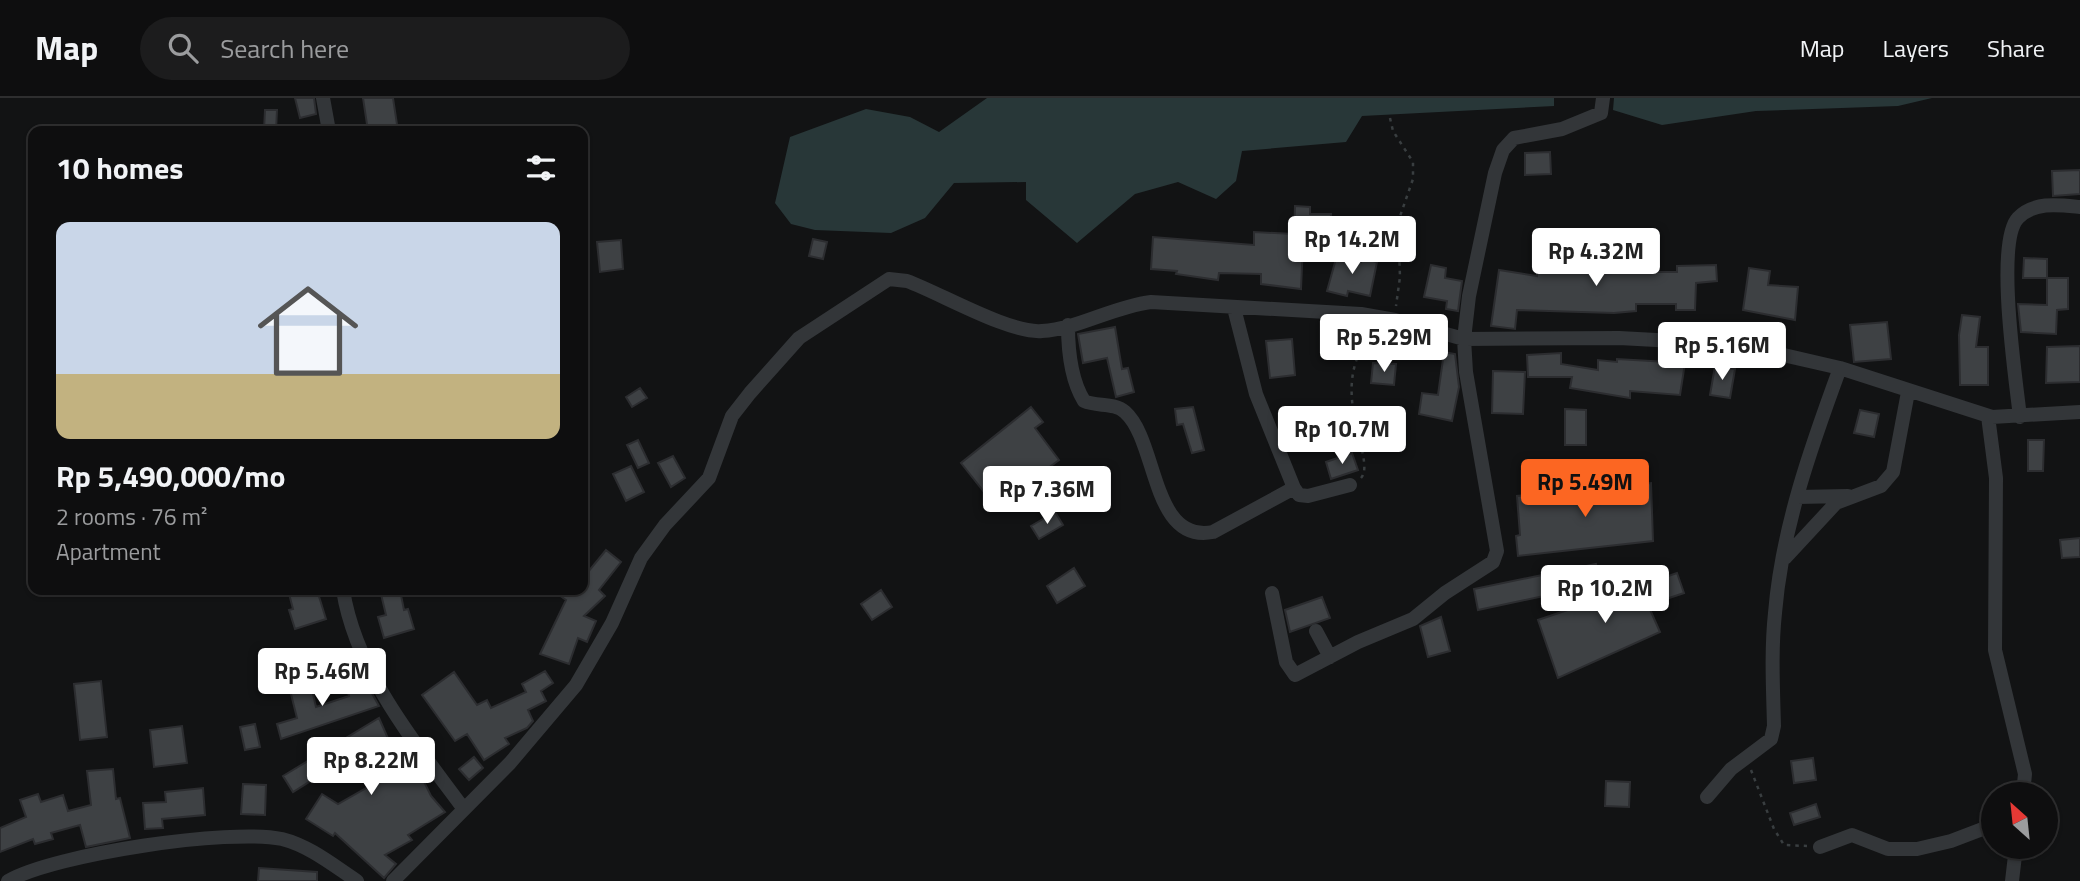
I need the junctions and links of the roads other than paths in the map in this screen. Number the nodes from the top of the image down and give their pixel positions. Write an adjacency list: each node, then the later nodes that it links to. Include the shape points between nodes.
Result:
1 (323, 98): 3 (street)
2 (1603, 98): 7 (street, via 1601,113 1590,120 1514,138 1503,150 1480,237)
3 (328, 126)
4 (2080, 207): 12 (street, via 2041,205 2018,218 2010,238 2011,341)
5 (1234, 308): 6 (street, via 1151,302 1123,306); 7 (street, via 1391,319); 14 (street, via 1256,394)
6 (1068, 325): 14 (street, via 1078,390 1084,401 1124,411 1135,425 1154,478 1179,525 1201,534 1213,532); 24 (street, via 1032,331 907,281 889,279 799,338 733,416 709,478 641,558 576,685 510,763)
7 (1464, 339): 8 (street, via 1663,339 1766,351); 21 (street, via 1497,551 1493,562 1413,620)
8 (1840, 368): 9 (street); 16 (street)
9 (1908, 392): 11 (street); 15 (street, via 1893,472 1881,486)
10 (2080, 412): 12 (street)
11 (1988, 416): 12 (street); 22 (street, via 1996,478 1995,650)
12 (2020, 416)
13 (1350, 485): 14 (street, via 1308,496 1299,495)
14 (1294, 488)
15 (1852, 496): 16 (street); 17 (street, via 1824,513)
16 (1797, 497): 17 (street)
17 (1784, 559): 23 (street, via 1775,611 1771,739 1745,757)
18 (1272, 593): 21 (street, via 1288,669 1295,675)
19 (345, 595): 24 (street, via 351,627 367,663 427,760)
20 (1316, 631): 21 (street)
21 (1330, 657)
22 (2024, 782)
23 (1707, 797)
24 (463, 808): 30 (street)
25 (1981, 829): 26 (street, via 1917,849 1888,849 1852,835)
26 (1820, 847)
27 (2015, 859): 31 (street)
28 (8, 881): 29 (street, via 117,851 221,836 286,840)
29 (357, 881)
30 (393, 881)
31 (2012, 881)

